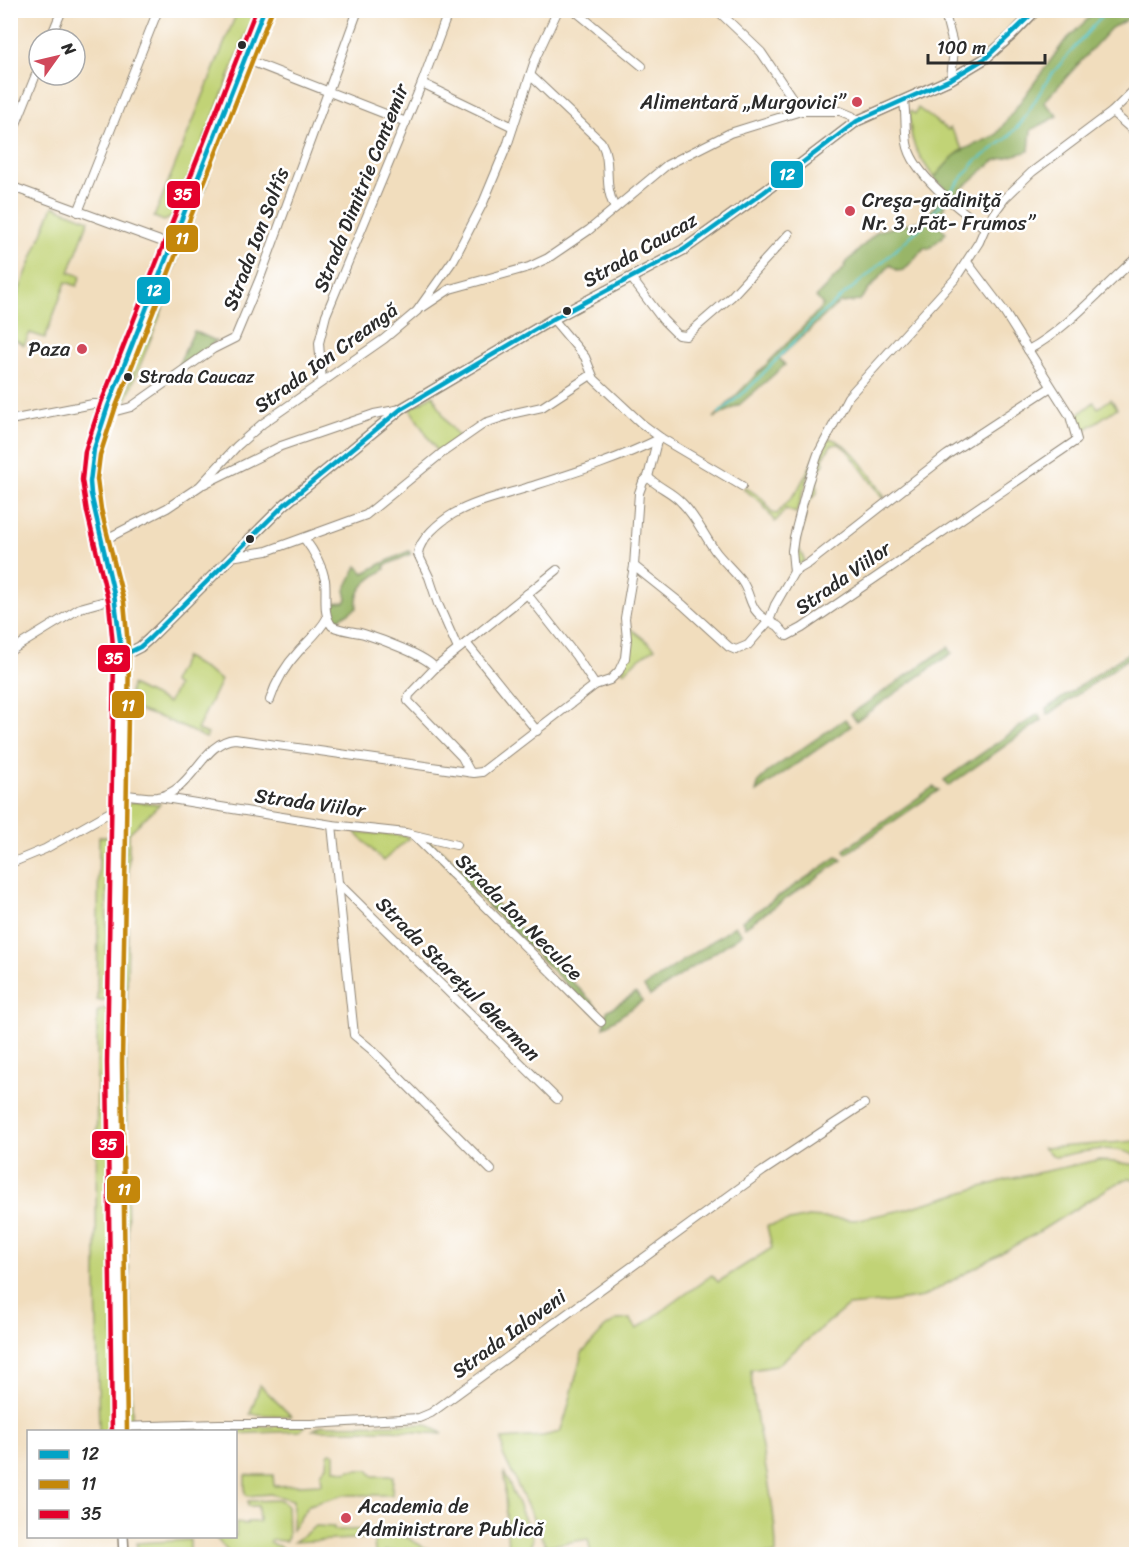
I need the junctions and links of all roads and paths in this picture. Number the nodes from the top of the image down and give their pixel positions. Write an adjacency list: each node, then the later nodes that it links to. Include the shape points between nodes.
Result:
1 (62, 10): 11 (street)
2 (158, 10): 30 (street)
3 (358, 10): 19 (street, Strada Ion Soltîs)
4 (449, 10): 16 (street, Strada Dimitrie Cantemir)
5 (558, 10): 14 (street, Strada Ion Creangă)
6 (574, 10): 13 (street)
7 (717, 10): 21 (street, via 761,52)
8 (944, 10): 15 (street, via 954,48)
9 (1036, 10): 15 (street, Strada Caucaz, via 997,49)
10 (260, 12): 12 (street)
11 (55, 27)
12 (245, 59): 19 (street); 33 (street)
13 (642, 66)
14 (530, 75): 25 (street, Strada Ion Creangă); 29 (street, via 601,142 606,154 608,192)
15 (951, 79): 20 (street, Strada Caucaz)
16 (422, 83): 24 (street, Strada Dimitrie Cantemir); 25 (street)
17 (31, 87): 27 (street)
18 (1137, 88): 22 (street)
19 (328, 92): 24 (street); 43 (street, Strada Ion Soltîs, via 235,338 131,407 116,411)
20 (904, 101): 23 (street, Strada Caucaz); 31 (street, via 907,142 921,171)
21 (801, 111): 23 (street, via 840,111); 29 (street, via 730,133 667,165)
22 (1112, 112): 26 (street); 31 (street, via 1023,180)
23 (857, 121): 36 (street, Strada Caucaz, via 705,235)
24 (406, 122): 41 (street, Strada Dimitrie Cantemir, via 321,330)
25 (513, 127): 37 (street, Strada Ion Creangă, via 483,202 454,259)
26 (1137, 133)
27 (10, 139)
28 (10, 186): 30 (street)
29 (615, 208): 37 (street, via 548,258 530,267 450,289)
30 (78, 212): 33 (street)
31 (985, 228): 35 (street)
32 (789, 234): 36 (street, via 731,297 686,336 670,328)
33 (171, 245): 43 (street)
34 (1137, 258): 39 (street, via 1059,329)
35 (967, 262): 39 (street, Strada Viilor, via 994,295); 55 (street, via 843,404 808,483 794,537)
36 (632, 279): 38 (street, Strada Caucaz)
37 (417, 311): 41 (street, Strada Ion Creangă)
38 (554, 319): 40 (street, via 585,357); 44 (street, Strada Caucaz)
39 (1028, 350): 42 (street, Strada Viilor)
40 (591, 375): 46 (street); 50 (street, via 542,407 485,423 366,515)
41 (322, 381): 48 (street, Strada Ion Creangă, via 253,432)
42 (1051, 387): 55 (street, Strada Viilor, via 948,455); 59 (street, Strada Viilor, via 1070,416 1077,440 802,628 787,636)
43 (108, 406): 45 (street, Strada Ion Soltîs, via 100,404); 51 (street, via 90,466 91,494)
44 (401, 409): 48 (street, via 374,414 281,446); 52 (street, Strada Caucaz, via 285,504)
45 (10, 420)
46 (659, 439): 47 (street); 49 (street); 61 (street, via 611,460 478,503 447,518 433,531 418,549 419,559)
47 (648, 477): 53 (street, via 639,493); 59 (street, via 689,510 716,552 744,585 752,606)
48 (200, 486): 51 (street, Strada Ion Creangă, via 167,508)
49 (742, 486)
50 (304, 538): 52 (street); 58 (street, via 325,579)
51 (102, 541): 57 (street)
52 (231, 557): 63 (street, Strada Caucaz, via 149,639)
53 (634, 566): 59 (street, via 736,650 748,645); 65 (street, via 625,618 623,665 610,680)
54 (557, 570): 56 (street)
55 (794, 572): 59 (street, Strada Viilor)
56 (527, 594): 60 (street); 65 (street)
57 (116, 598): 62 (street, via 80,608); 63 (street)
58 (327, 618): 64 (street, via 336,628 416,654); 66 (street, via 285,668)
59 (769, 621)
60 (466, 643): 61 (street); 67 (street)
61 (458, 650): 64 (street)
62 (10, 651)
63 (122, 656): 69 (street)
64 (435, 668): 68 (street, via 409,694 408,701 462,757)
65 (594, 685): 67 (street)
66 (270, 700)
67 (537, 731): 68 (street, via 482,772)
68 (470, 772): 70 (street, via 227,740 184,783)
69 (119, 794): 70 (street, Strada Viilor); 71 (street)
70 (158, 797): 72 (street, Strada Viilor)
71 (119, 807): 75 (street, via 45,849 16,861); 81 (street, Strada Ialoveni, via 114,1063)
72 (332, 825): 73 (street, Strada Viilor); 76 (street)
73 (413, 835): 74 (street, Strada Viilor); 77 (street, Strada Ion Neculce)
74 (456, 845)
75 (10, 859)
76 (337, 883): 78 (street, Strada Starețul Gherman); 80 (street, via 354,1035)
77 (601, 1022)
78 (557, 1099)
79 (864, 1104): 81 (street, Strada Ialoveni, via 763,1171 431,1413 419,1418 311,1424)
80 (491, 1170)
81 (120, 1429)
82 (123, 1538): 83 (street)
83 (124, 1554)

